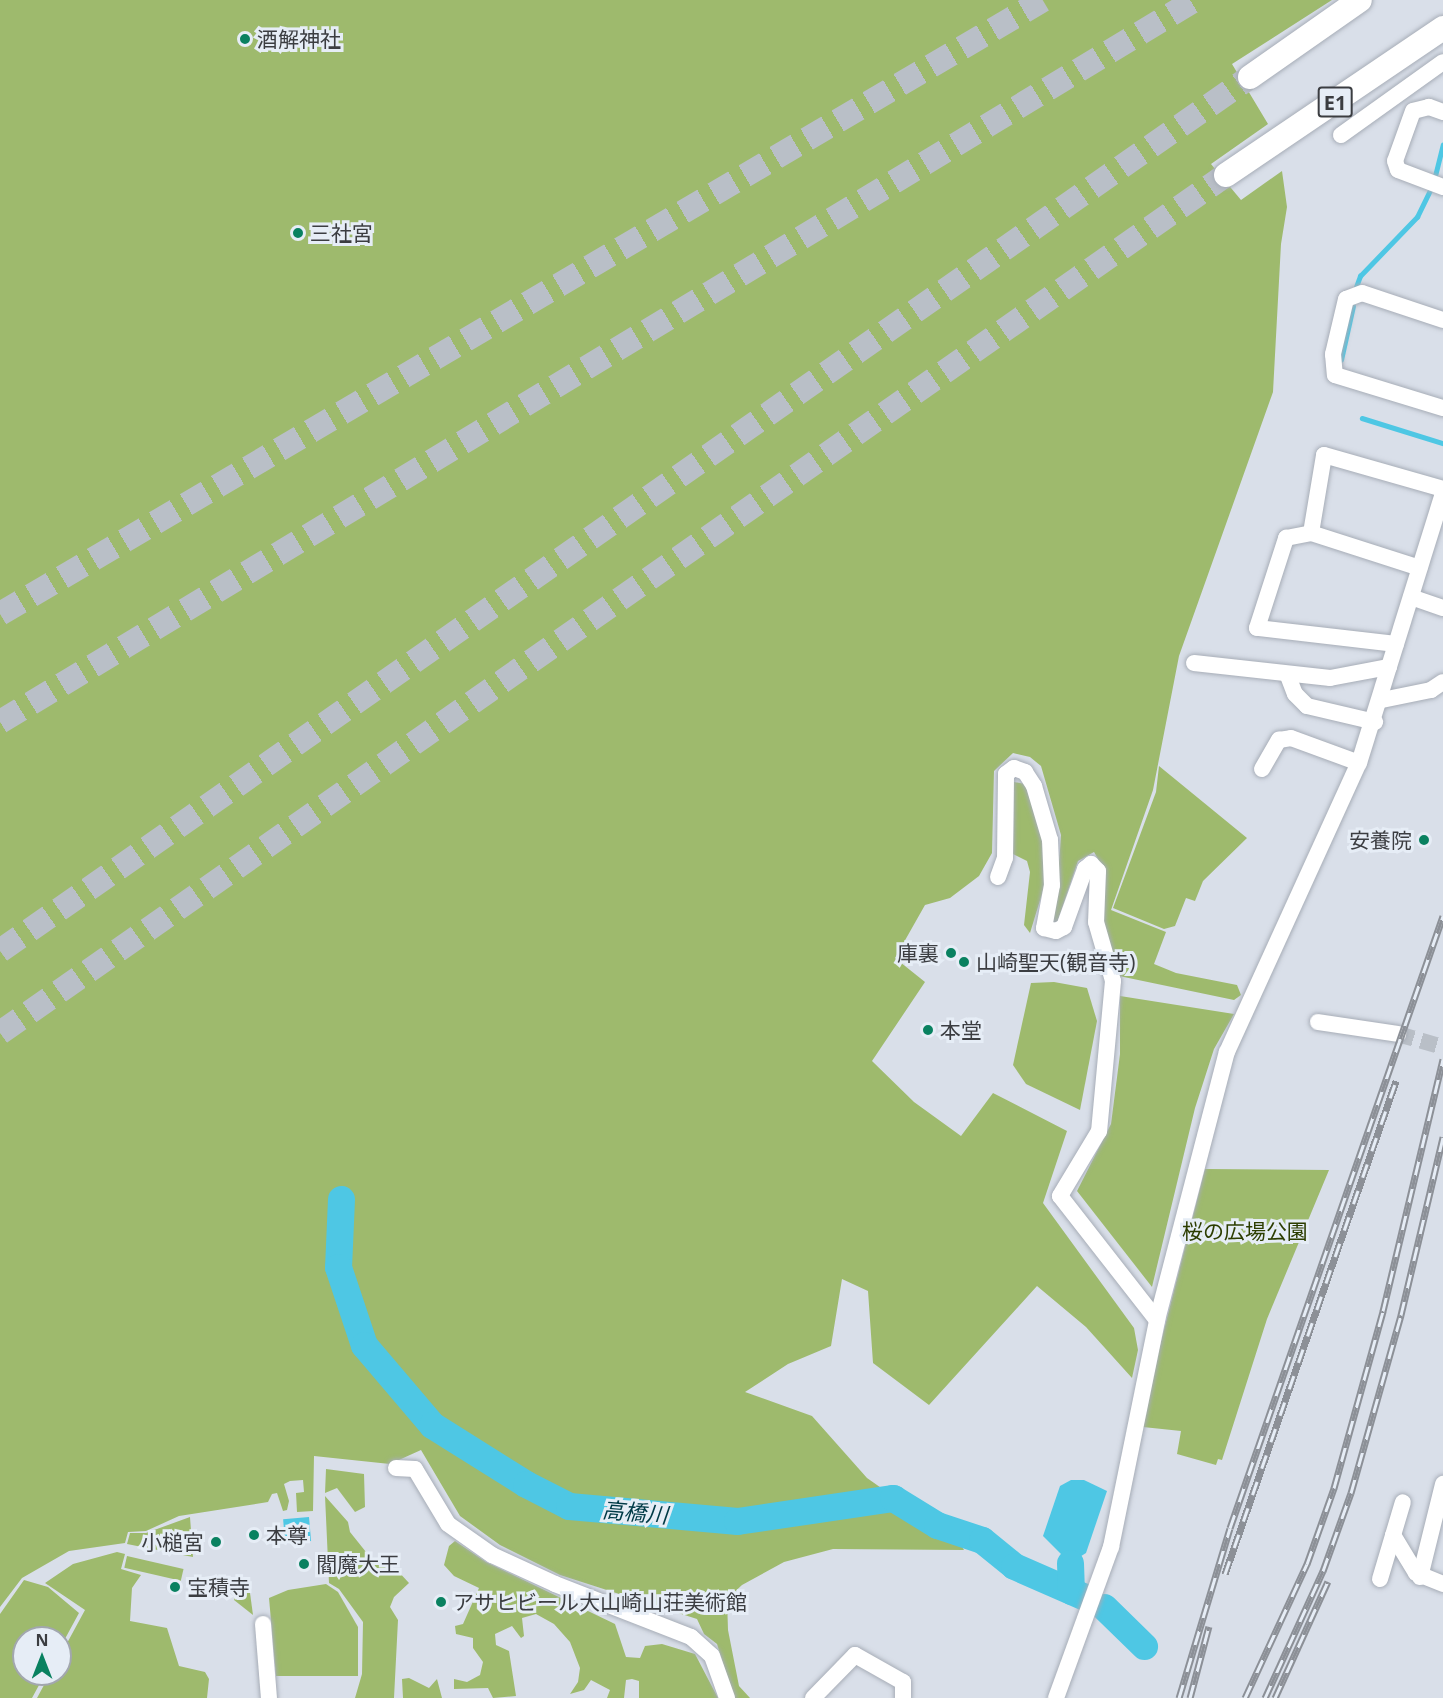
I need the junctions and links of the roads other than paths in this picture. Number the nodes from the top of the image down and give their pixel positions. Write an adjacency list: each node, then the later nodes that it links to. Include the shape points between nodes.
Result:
1 (1360, 0): 4 (highway)
2 (1443, 28): 7 (highway, E1)
3 (1443, 62): 6 (street)
4 (1250, 77)
5 (1443, 112): 8 (street, via 1429,107 1413,111 1395,161 1398,170)
6 (1341, 135)
7 (1226, 175)
8 (1442, 184)
9 (1443, 320): 10 (street, via 1362,293 1346,298 1333,354 1335,375)
10 (1443, 408)
11 (1443, 491): 13 (street, via 1324,455); 14 (street)
12 (1443, 532): 14 (street)
13 (1311, 533): 15 (street); 18 (street, via 1286,538 1257,628)
14 (1426, 548): 15 (street)
15 (1420, 568): 16 (street)
16 (1411, 597): 17 (street); 18 (street)
17 (1443, 609)
18 (1396, 644): 20 (street)
19 (1194, 663): 21 (street)
20 (1389, 667): 21 (street, via 1330,678); 23 (street)
21 (1288, 676): 24 (street, via 1295,694 1307,706)
22 (1443, 682): 23 (street, via 1431,690)
23 (1382, 700): 24 (street)
24 (1375, 722): 25 (street)
25 (1359, 763): 26 (street, via 1291,738 1279,740); 30 (street, via 1227,1052)
26 (1262, 769)
27 (998, 877): 30 (street, via 1005,858 1006,774 1014,768 1025,772 1034,786 1050,840 1052,885 1044,928 1056,931 1065,927 1085,869 1091,864 1098,870 1096,922 1113,981 1099,1131 1060,1196)
28 (1318, 1022): 29 (street)
29 (1398, 1034)
30 (1157, 1320): 43 (street, via 1111,1547)
31 (396, 1468): 40 (street, via 415,1469 448,1524 492,1555 691,1637 712,1656)
32 (1443, 1484): 35 (street)
33 (1403, 1502): 34 (street)
34 (1393, 1535): 35 (street); 36 (street)
35 (1420, 1577): 37 (street)
36 (1380, 1579)
37 (1443, 1584)
38 (263, 1624): 39 (street)
39 (269, 1698)
40 (728, 1698)
41 (813, 1698): 42 (street, via 855,1655 903,1682)
42 (903, 1698)
43 (1056, 1698)

